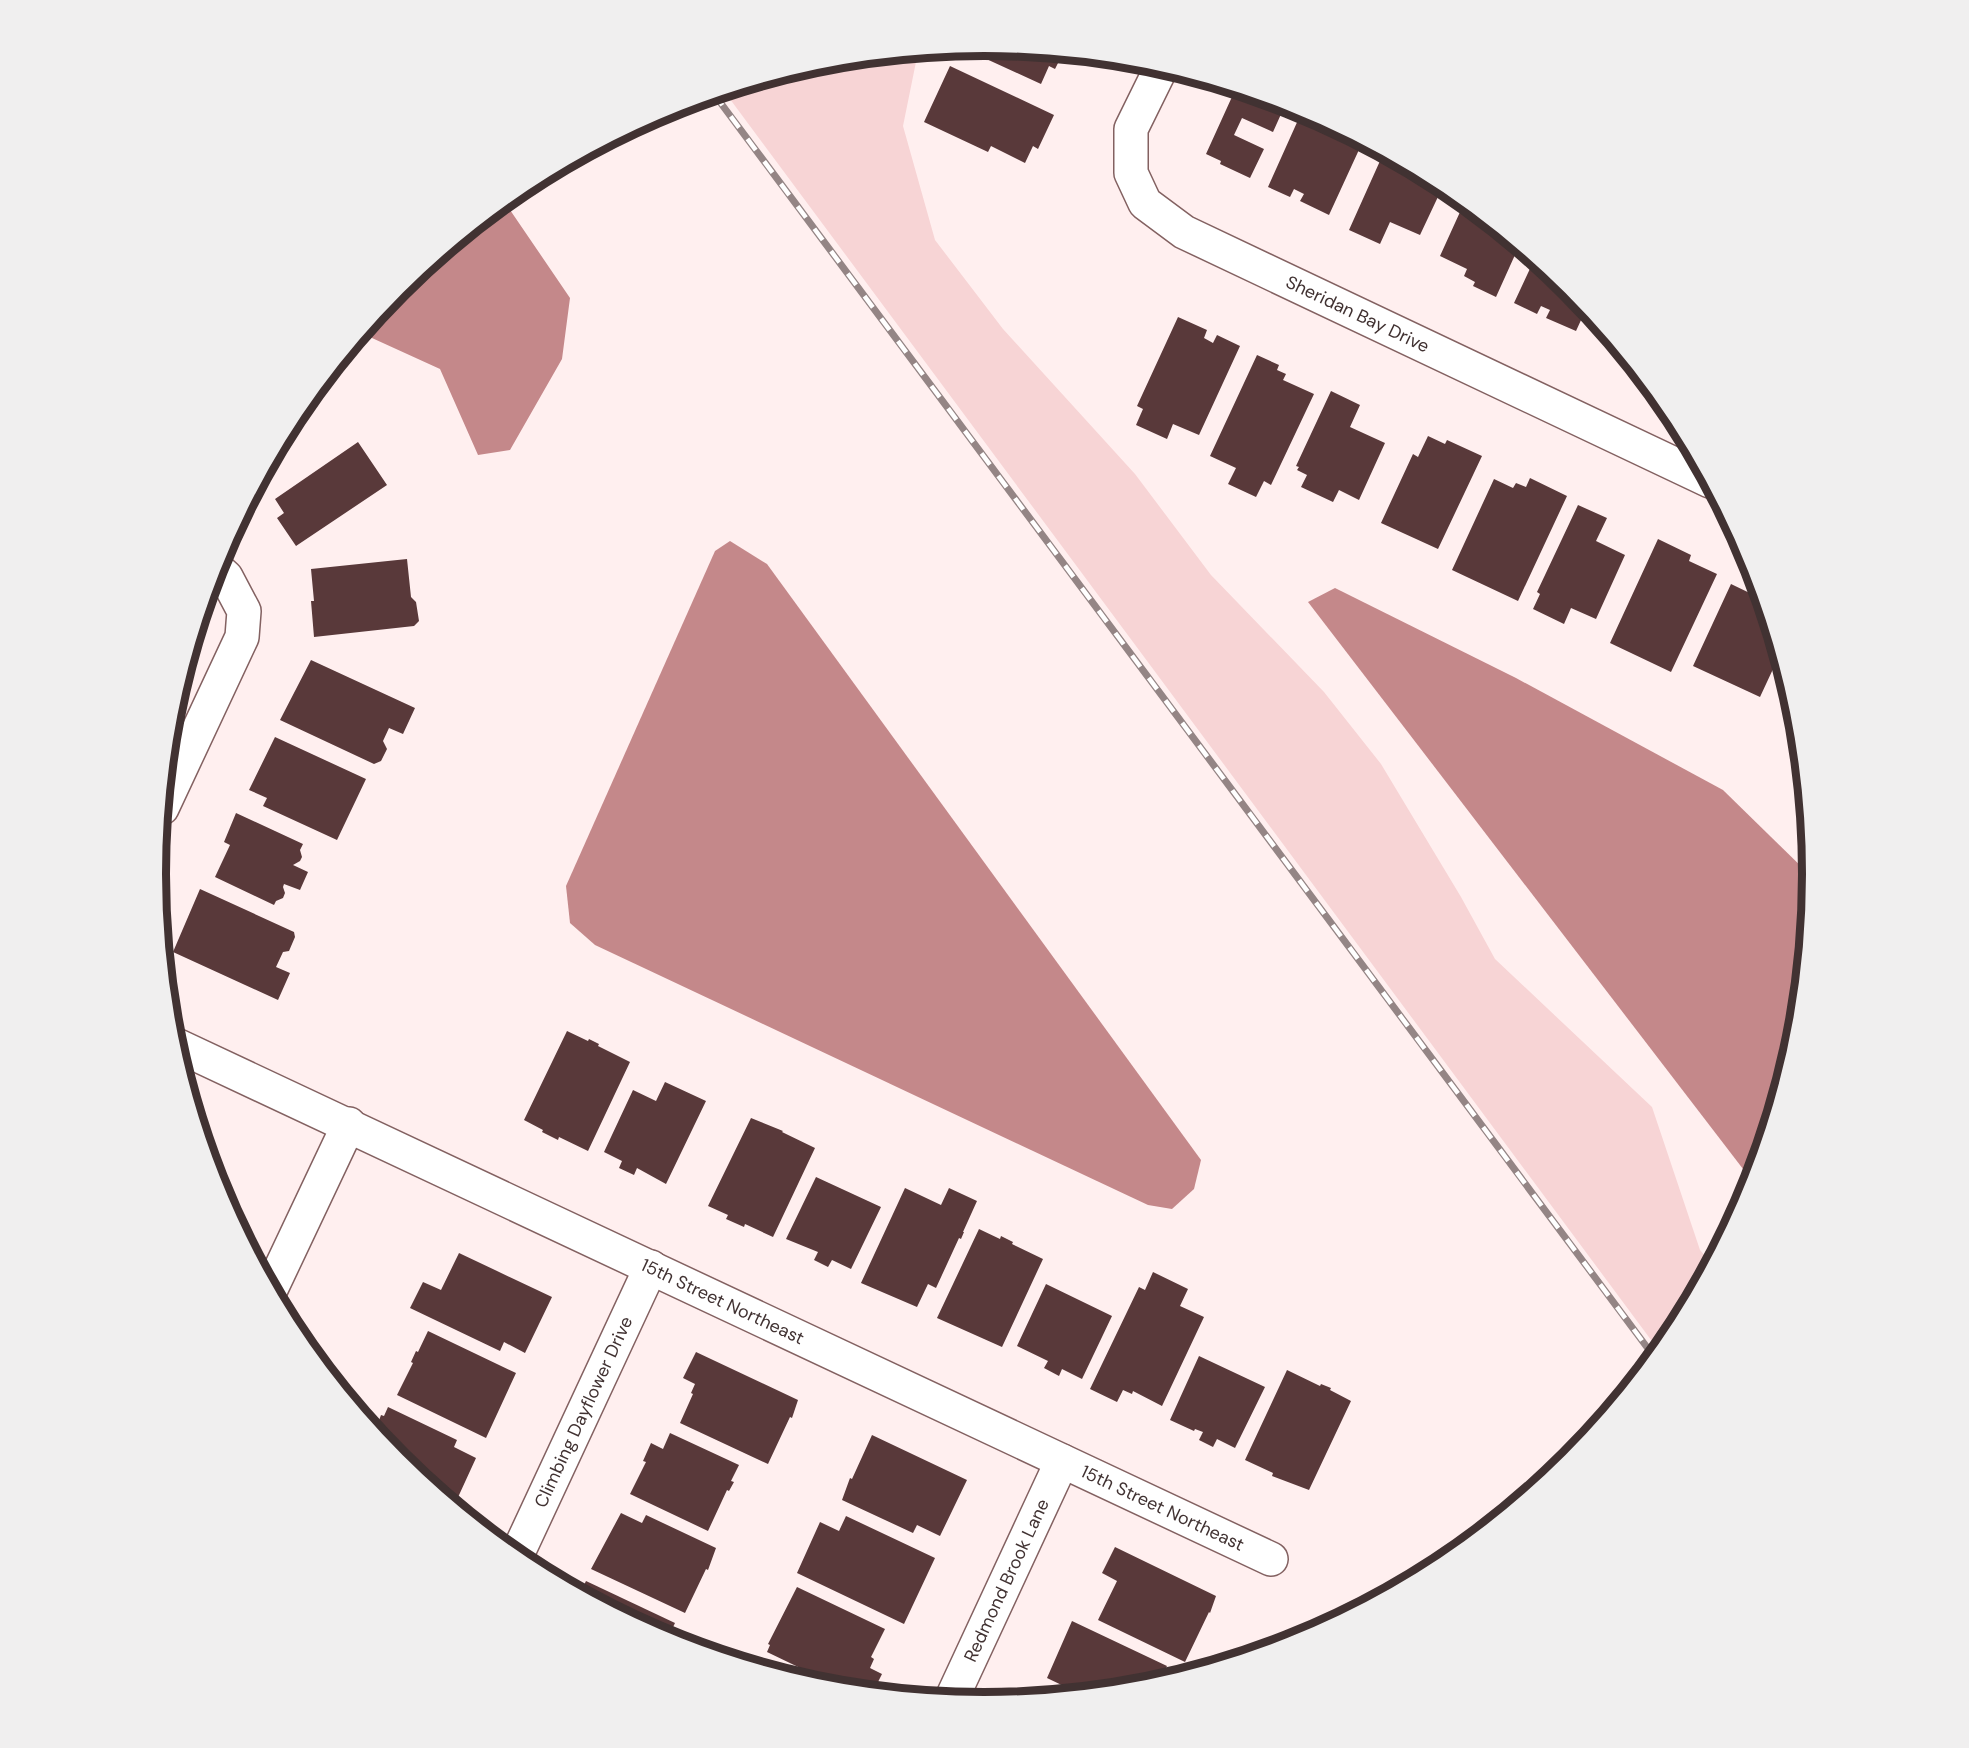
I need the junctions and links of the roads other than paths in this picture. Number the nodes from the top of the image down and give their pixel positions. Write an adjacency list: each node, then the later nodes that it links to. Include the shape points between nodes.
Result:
1 (1158, 74): 2 (street, Sheridan Bay Drive, via 1131,129 1131,173 1145,203 1160,215 1184,232)
2 (1699, 476)
3 (223, 574): 4 (street, via 244,611 242,637)
4 (171, 789)
5 (186, 1049): 6 (street, 15th Street Northeast)
6 (349, 1124): 7 (street, 15th Street Northeast); 8 (street)
7 (651, 1267): 9 (street, 15th Street Northeast); 10 (street, Climbing Dayflower Drive)
8 (275, 1281)
9 (1062, 1461): 11 (street, 15th Street Northeast); 12 (street, Redmond Brook Lane)
10 (520, 1548)
11 (1271, 1559)
12 (955, 1691)

